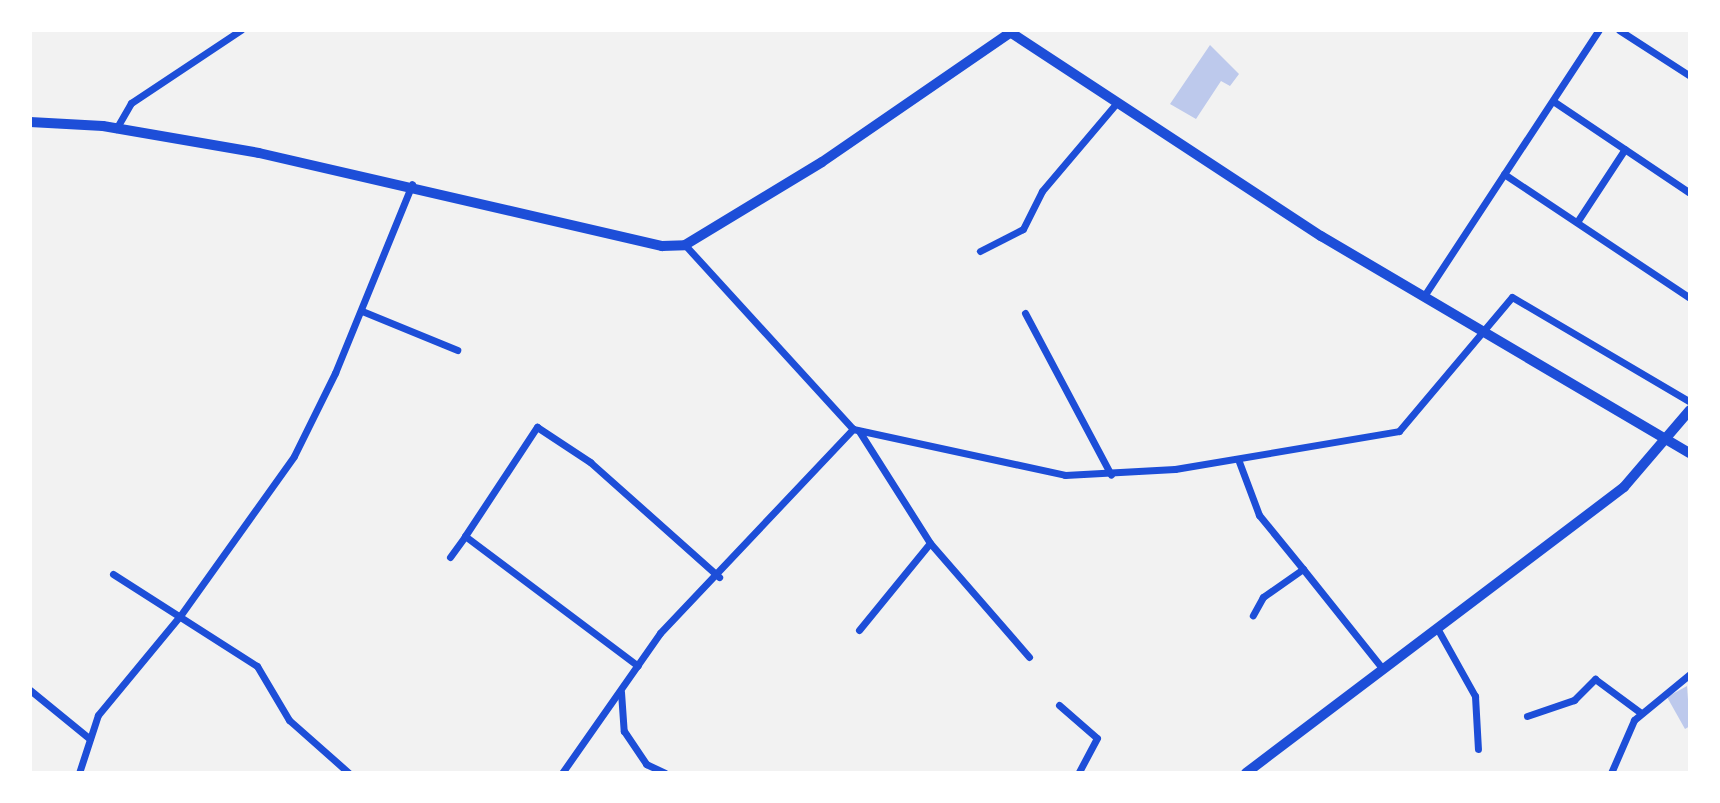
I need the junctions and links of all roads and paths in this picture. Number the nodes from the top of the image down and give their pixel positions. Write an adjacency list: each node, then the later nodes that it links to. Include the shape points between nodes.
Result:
1 (241, 30): 9 (street, via 131,103)
2 (1599, 30): 6 (street)
3 (1619, 30): 5 (street)
4 (1010, 31): 7 (main road); 15 (street, via 822,162)
5 (1690, 76)
6 (1553, 101): 10 (street); 11 (street)
7 (1115, 105): 16 (street, via 1042,191 1023,229); 17 (main road)
8 (30, 122): 9 (street)
9 (116, 129): 12 (street)
10 (1625, 149): 13 (street); 14 (street)
11 (1504, 174): 14 (street); 17 (street)
12 (412, 184): 15 (street, via 662,246); 19 (street)
13 (1690, 193)
14 (1577, 222): 18 (street)
15 (685, 246): 25 (street)
16 (980, 251)
17 (1424, 296): 21 (main road)
18 (1690, 298)
19 (362, 311): 22 (street); 37 (street, via 294,456)
20 (1025, 313): 29 (street)
21 (1486, 333): 23 (street, via 1513,297); 26 (main road); 28 (street, via 1399,431)
22 (457, 350)
23 (1690, 402)
24 (1690, 410): 26 (main road)
25 (856, 430): 29 (street, via 1065,475); 31 (street); 35 (street)
26 (1669, 440): 27 (main road); 38 (main road, via 1604,503)
27 (1690, 453)
28 (1238, 459): 29 (street); 33 (street, via 1259,515)
29 (1111, 475)
30 (465, 536): 32 (street); 35 (street, via 537,427 590,462); 41 (street)
31 (930, 543): 39 (street); 40 (street)
32 (450, 557)
33 (1303, 569): 36 (street, via 1263,597); 42 (street)
34 (113, 573): 37 (street)
35 (719, 577): 41 (street, via 660,633)
36 (1253, 615)
37 (180, 616): 49 (street, via 98,715); 52 (street, via 257,666 289,720)
38 (1437, 628): 42 (main road); 50 (street, via 1475,696)
39 (859, 629)
40 (1029, 657)
41 (638, 666): 45 (street)
42 (1382, 668): 56 (main road)
43 (1690, 675): 47 (street)
44 (30, 690): 49 (street)
45 (621, 690): 53 (street); 54 (street, via 624,731 646,764)
46 (1059, 705): 55 (street, via 1097,738)
47 (1641, 713): 48 (street, via 1595,679 1574,700); 57 (street)
48 (1527, 716)
49 (90, 739): 51 (street)
50 (1478, 749)
51 (79, 773)
52 (349, 773)
53 (562, 773)
54 (665, 773)
55 (1078, 773)
56 (1246, 773)
57 (1611, 773)

